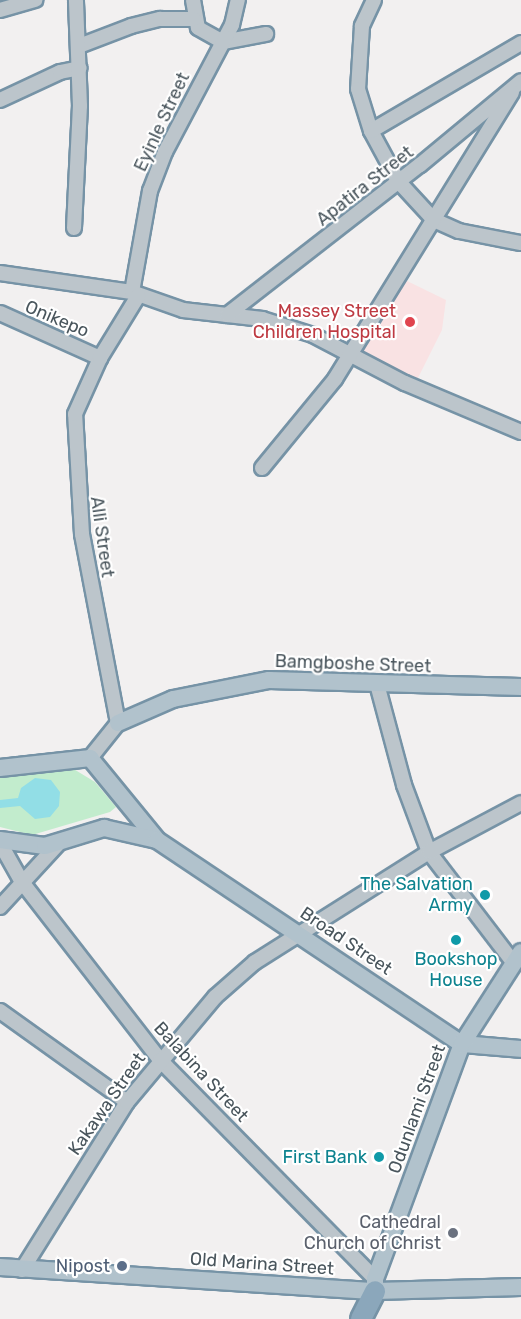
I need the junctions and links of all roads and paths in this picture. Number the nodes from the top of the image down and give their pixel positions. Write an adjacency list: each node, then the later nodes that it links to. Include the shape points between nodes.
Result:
1 (36, 0): 6 (street)
2 (76, 0): 11 (street)
3 (193, 0): 7 (street)
4 (238, 0): 9 (street, Eyinle Street)
5 (375, 0): 15 (street, via 362,26 357,60 358,89)
6 (0, 10)
7 (194, 19): 9 (street, via 206,34); 11 (street, via 160,19)
8 (266, 33): 9 (street)
9 (223, 42): 21 (street, Eyinle Street, via 165,152 150,191)
10 (521, 43): 15 (street)
11 (79, 46): 12 (street)
12 (80, 69): 14 (street, via 60,72); 18 (street)
13 (516, 87): 16 (street, Apatira Street); 17 (street)
14 (0, 99)
15 (371, 131): 16 (street)
16 (398, 181): 17 (street); 23 (street, Apatira Street)
17 (434, 220): 19 (street, via 459,231); 24 (street)
18 (74, 228)
19 (521, 243)
20 (0, 273): 21 (street)
21 (135, 294): 23 (street, via 183,310); 25 (street, Alli Street)
22 (0, 313): 25 (street, Onikepo)
23 (227, 315): 24 (street, via 262,320 313,335)
24 (350, 354): 26 (street, via 405,383); 27 (street, via 317,404)
25 (100, 358): 30 (street, Alli Street, via 75,414 74,453 82,534)
26 (521, 432)
27 (262, 468)
28 (377, 684): 29 (main road, Bamgboshe Street); 30 (main road, Bamgboshe Street, via 269,680 173,699); 37 (street, via 405,785)
29 (521, 687)
30 (118, 723): 31 (street)
31 (90, 758): 32 (main road); 34 (main road, Broad Street)
32 (0, 768)
33 (521, 804): 37 (street, Kakawa Street)
34 (157, 840): 36 (main road, Broad Street, via 104,828); 40 (main road, Broad Street)
35 (0, 841): 36 (main road, Broad Street, via 25,846); 38 (street, Balabina Street)
36 (61, 841): 38 (street)
37 (429, 852): 40 (street, Kakawa Street); 41 (street)
38 (22, 882): 39 (street); 45 (street, Balabina Street)
39 (0, 907)
40 (301, 933): 43 (main road, Broad Street); 45 (street, Kakawa Street, via 255,962 215,997)
41 (517, 957): 43 (main road, Odunlami Street)
42 (0, 1011): 46 (street)
43 (462, 1044): 44 (main road, Broad Street); 49 (main road, Odunlami Street)
44 (521, 1049)
45 (160, 1060): 46 (street, Kakawa Street); 49 (street, Balabina Street)
46 (127, 1102): 48 (street, Kakawa Street)
47 (0, 1267): 48 (main road, Old Marina Street)
48 (22, 1270): 49 (main road, Old Marina Street)
49 (375, 1285): 50 (main road, Old Marina Street); 51 (highway)
50 (521, 1287)
51 (361, 1319)

